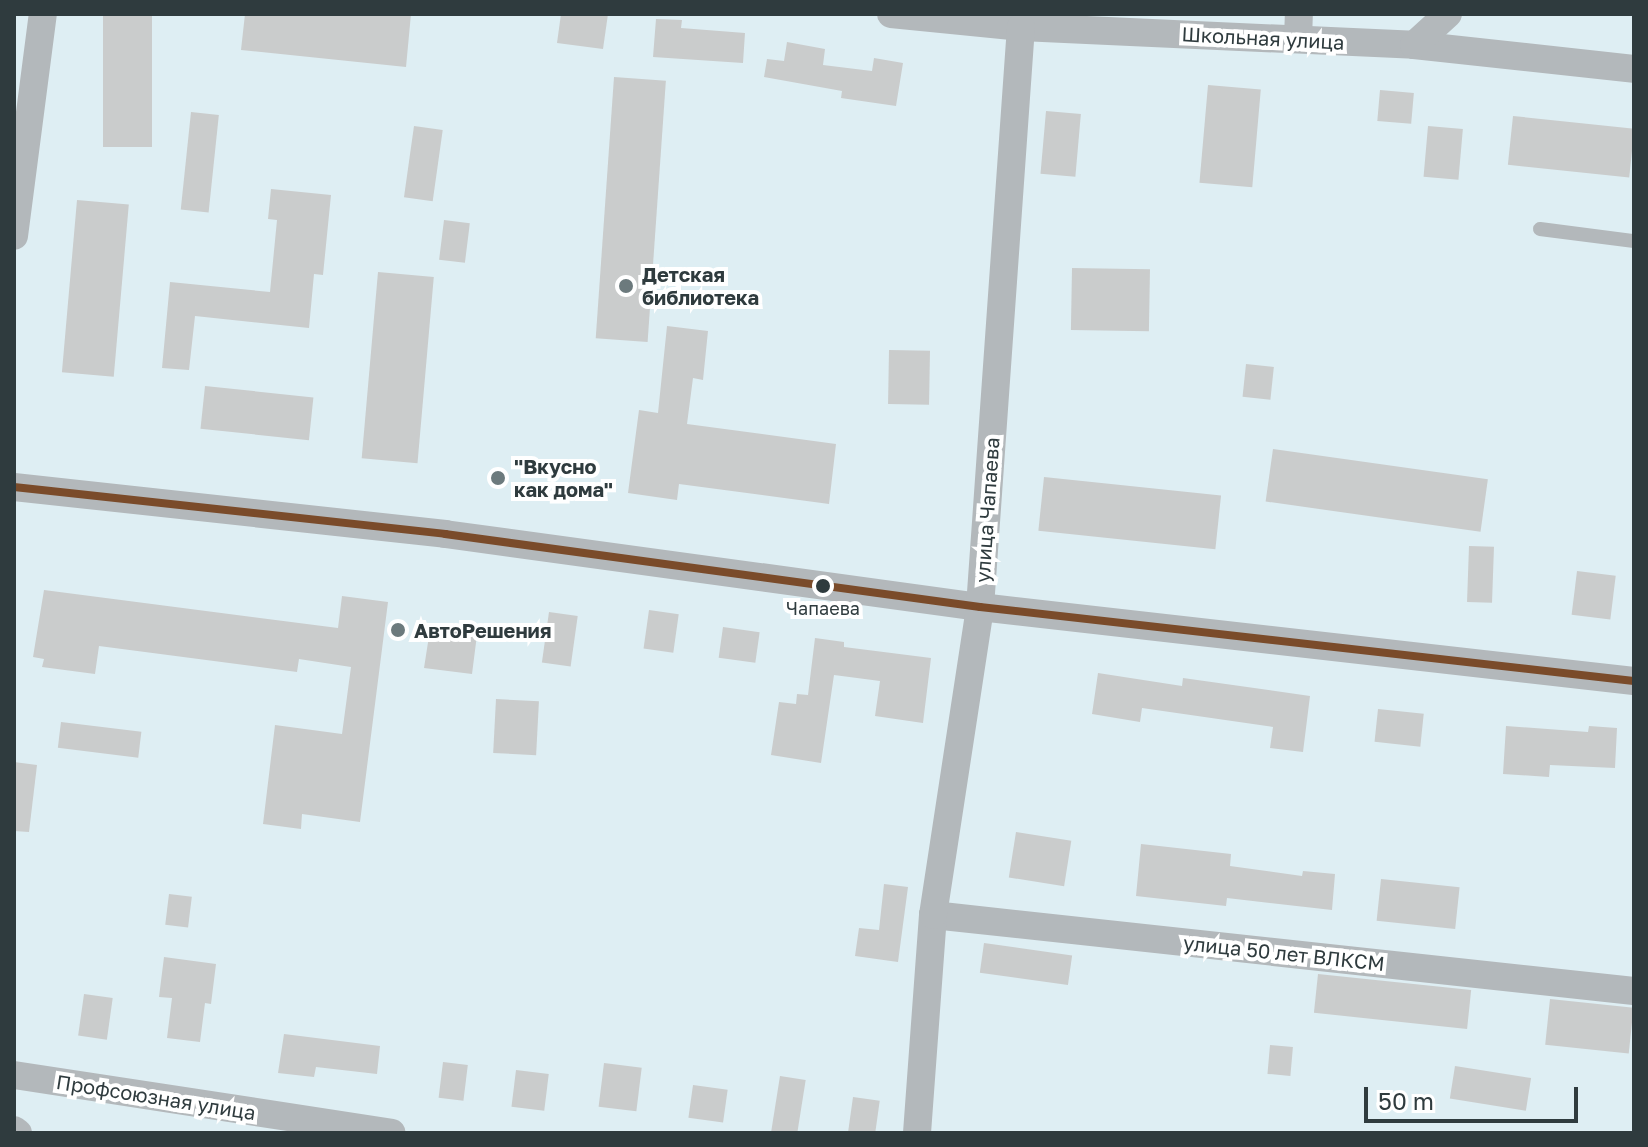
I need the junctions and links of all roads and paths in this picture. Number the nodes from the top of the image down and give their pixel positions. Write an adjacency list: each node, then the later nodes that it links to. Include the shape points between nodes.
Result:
1 (43, 14): 9 (street)
2 (891, 14): 4 (street, Школьная улица)
3 (1448, 14): 6 (street)
4 (1021, 27): 5 (street, Школьная улица); 12 (street, улица Чапаева)
5 (1298, 27): 6 (street, Школьная улица)
6 (1414, 45): 7 (street, Школьная улица)
7 (1634, 69)
8 (1540, 229): 10 (lane)
9 (14, 236)
10 (1634, 241)
11 (14, 487): 12 (street, via 445,534)
12 (980, 607): 13 (street); 14 (street, улица Чапаева)
13 (1634, 681)
14 (933, 915): 15 (street, улица 50 лет ВЛКСМ); 18 (street, улица Чапаева)
15 (1634, 991)
16 (14, 1075): 17 (street, Профсоюзная улица)
17 (392, 1133)
18 (917, 1133)

